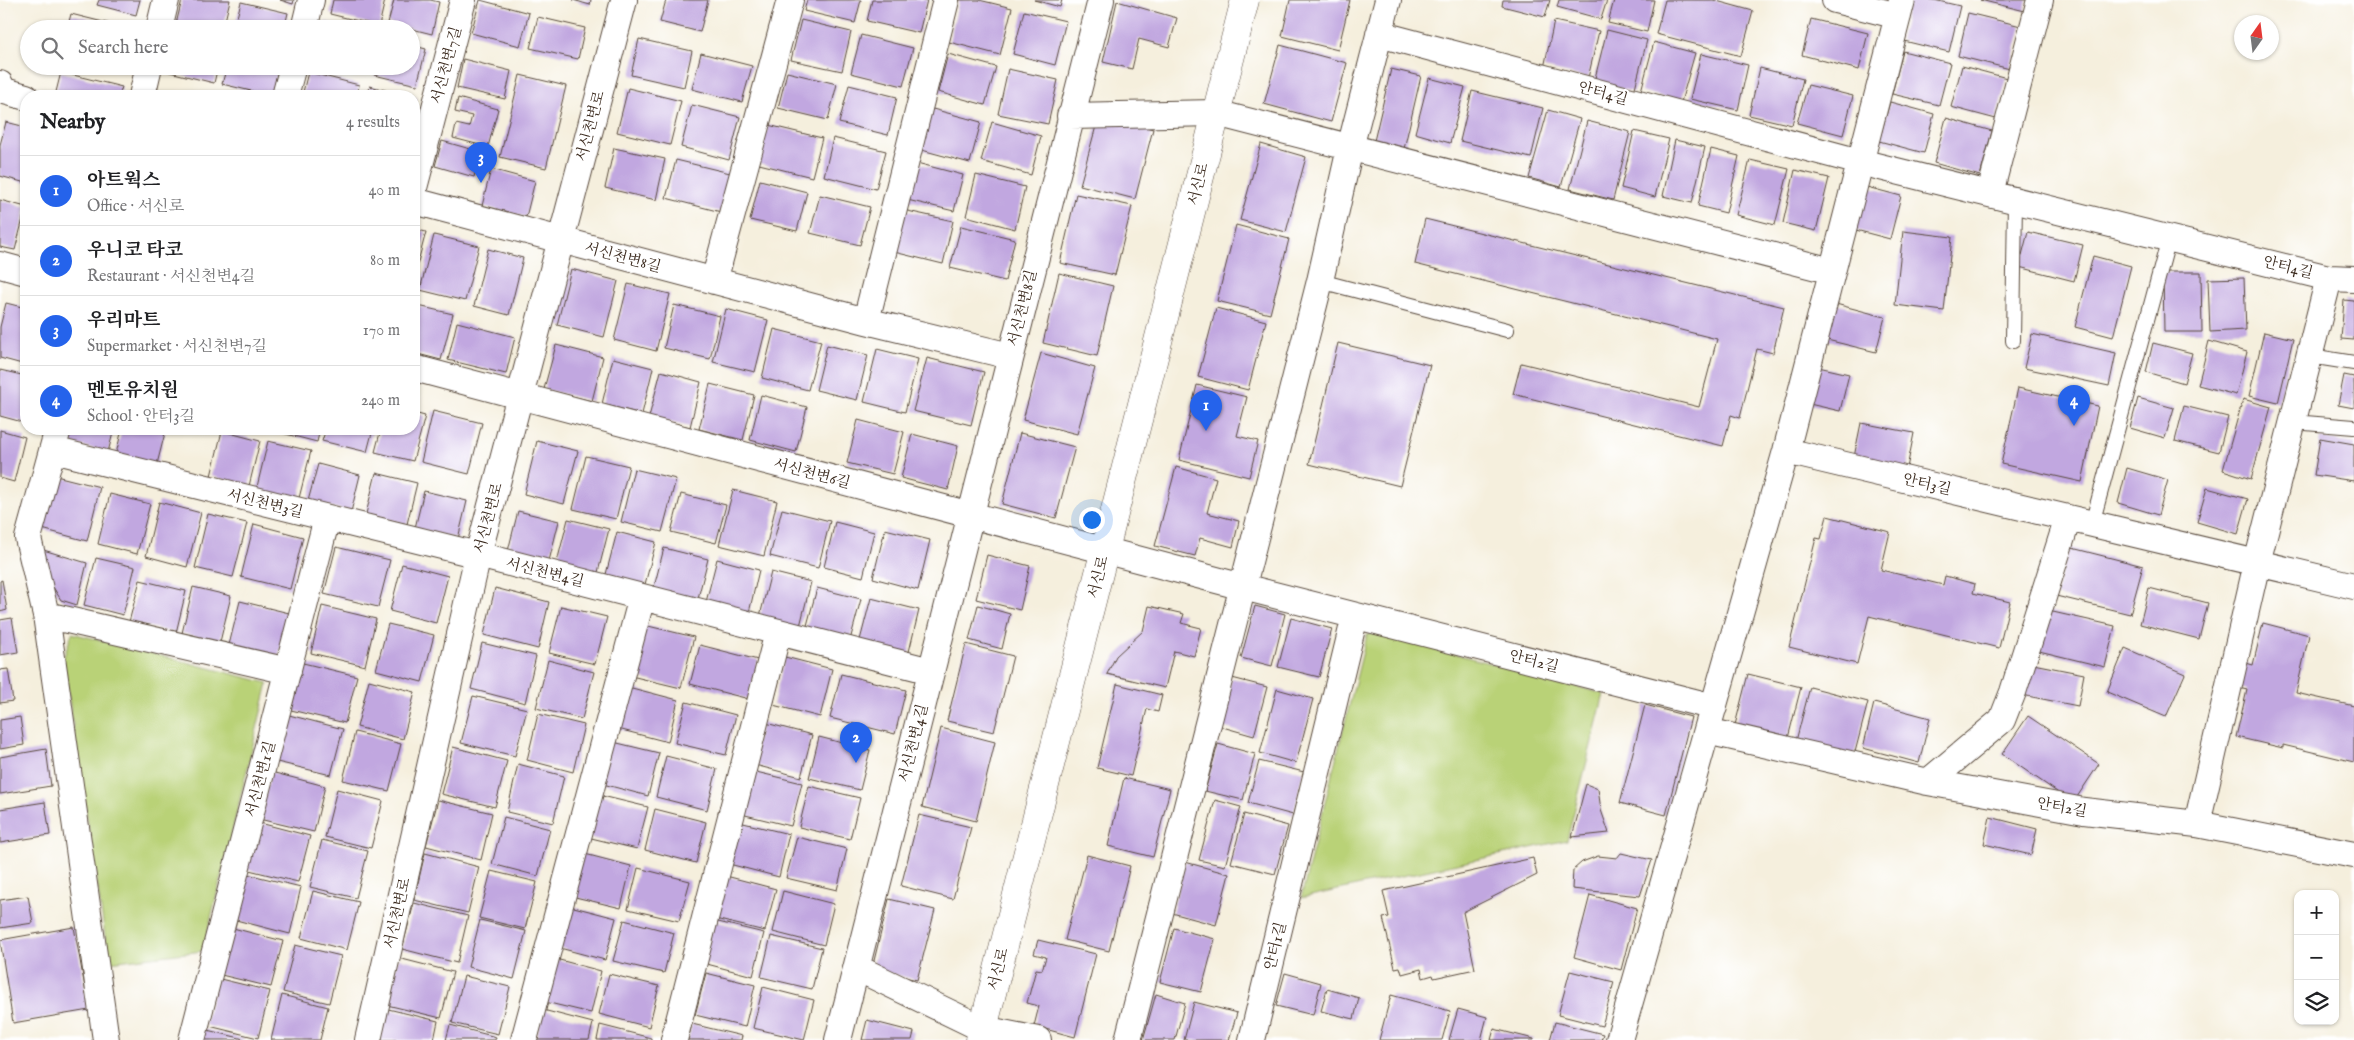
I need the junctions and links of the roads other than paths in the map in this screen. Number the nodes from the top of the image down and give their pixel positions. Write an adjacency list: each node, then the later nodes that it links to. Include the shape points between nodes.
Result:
1 (166, 0): 13 (street)
2 (311, 0): 14 (street)
3 (463, 0): 26 (street, 서신천변7길)
4 (624, 0): 31 (street, 서신천변로)
5 (946, 0): 38 (street)
6 (1101, 0): 23 (street, 서신천변8길)
7 (1244, 0): 22 (street, 서신로)
8 (1388, 0): 15 (street)
9 (1835, 0): 11 (street)
10 (2038, 5): 27 (street)
11 (1900, 8): 25 (street)
12 (787, 9): 36 (street)
13 (161, 20)
14 (306, 20)
15 (1379, 34): 24 (street); 25 (street, 안터4길)
16 (147, 75): 19 (street)
17 (292, 75): 20 (street)
18 (0, 84): 21 (street, via 1,90)
19 (143, 90)
20 (288, 90)
21 (20, 95)
22 (1216, 113): 23 (street); 24 (street); 53 (street, 서신로)
23 (1070, 116): 41 (street, 서신천변8길)
24 (1350, 148): 34 (street); 37 (street)
25 (1860, 162): 27 (street, 안터4길); 34 (street)
26 (420, 165)
27 (1990, 193): 28 (street, 안터4길)
28 (2015, 200): 30 (street, 안터4길); 40 (lane)
29 (420, 203): 31 (street)
30 (2169, 238): 35 (street, 안터4길); 52 (lane, via 2109,462)
31 (560, 240): 36 (street, 서신천변8길); 45 (street, 서신천변로)
32 (0, 265): 33 (street)
33 (20, 270)
34 (1832, 271): 49 (street)
35 (2342, 278): 42 (street, 안터4길)
36 (714, 281): 38 (street, 서신천변8길)
37 (1320, 281): 39 (lane); 57 (street)
38 (866, 321): 41 (street, 서신천변8길)
39 (1507, 330)
40 (2012, 341)
41 (1010, 356): 50 (street)
42 (2310, 356): 43 (lane); 46 (street, 안터4길)
43 (2354, 363)
44 (420, 370): 45 (street, 서신천변6길)
45 (520, 395): 50 (street, 서신천변6길); 54 (street, 서신천변로)
46 (2293, 422): 47 (lane); 55 (street, 안터4길)
47 (2354, 427)
48 (55, 439): 51 (street, 서신천변3길); 59 (street, via 28,538)
49 (1786, 450): 52 (street, 안터3길); 64 (street)
50 (970, 515): 53 (street, 서신천변6길); 63 (street)
51 (328, 518): 54 (street, 서신천변3길); 62 (street, 서신천변1길)
52 (2080, 521): 55 (street, 안터3길); 66 (street, via 2002,720)
53 (1105, 551): 57 (street, 안터2길); 70 (street, 서신로)
54 (478, 555): 58 (street, 서신천변4길); 73 (street, 서신천변로)
55 (2257, 563): 56 (street, 안터3길); 67 (street)
56 (2354, 586)
57 (1243, 587): 60 (street, 안터2길); 78 (street)
58 (642, 597): 61 (street, 서신천변4길); 74 (street)
59 (46, 614): 62 (street); 71 (street)
60 (1355, 616): 64 (street, 안터2길); 79 (street, 안터1길)
61 (778, 632): 63 (street, 서신천변4길); 75 (street)
62 (288, 671): 72 (street, 서신천변1길)
63 (931, 671): 69 (street, 서신천변4길)
64 (1714, 707): 65 (street)
65 (1707, 732): 66 (street, 안터2길); 80 (street)
66 (1928, 782): 67 (street, 안터2길, via 2084,811)
67 (2197, 824): 68 (street, 안터2길)
68 (2354, 855)
69 (857, 968): 70 (street); 76 (street, 서신천변4길)
70 (982, 1034): 77 (street)
71 (106, 1040)
72 (192, 1040)
73 (368, 1040)
74 (524, 1040)
75 (674, 1040)
76 (838, 1040)
77 (1038, 1040)
78 (1128, 1040)
79 (1252, 1040)
80 (1619, 1040)

